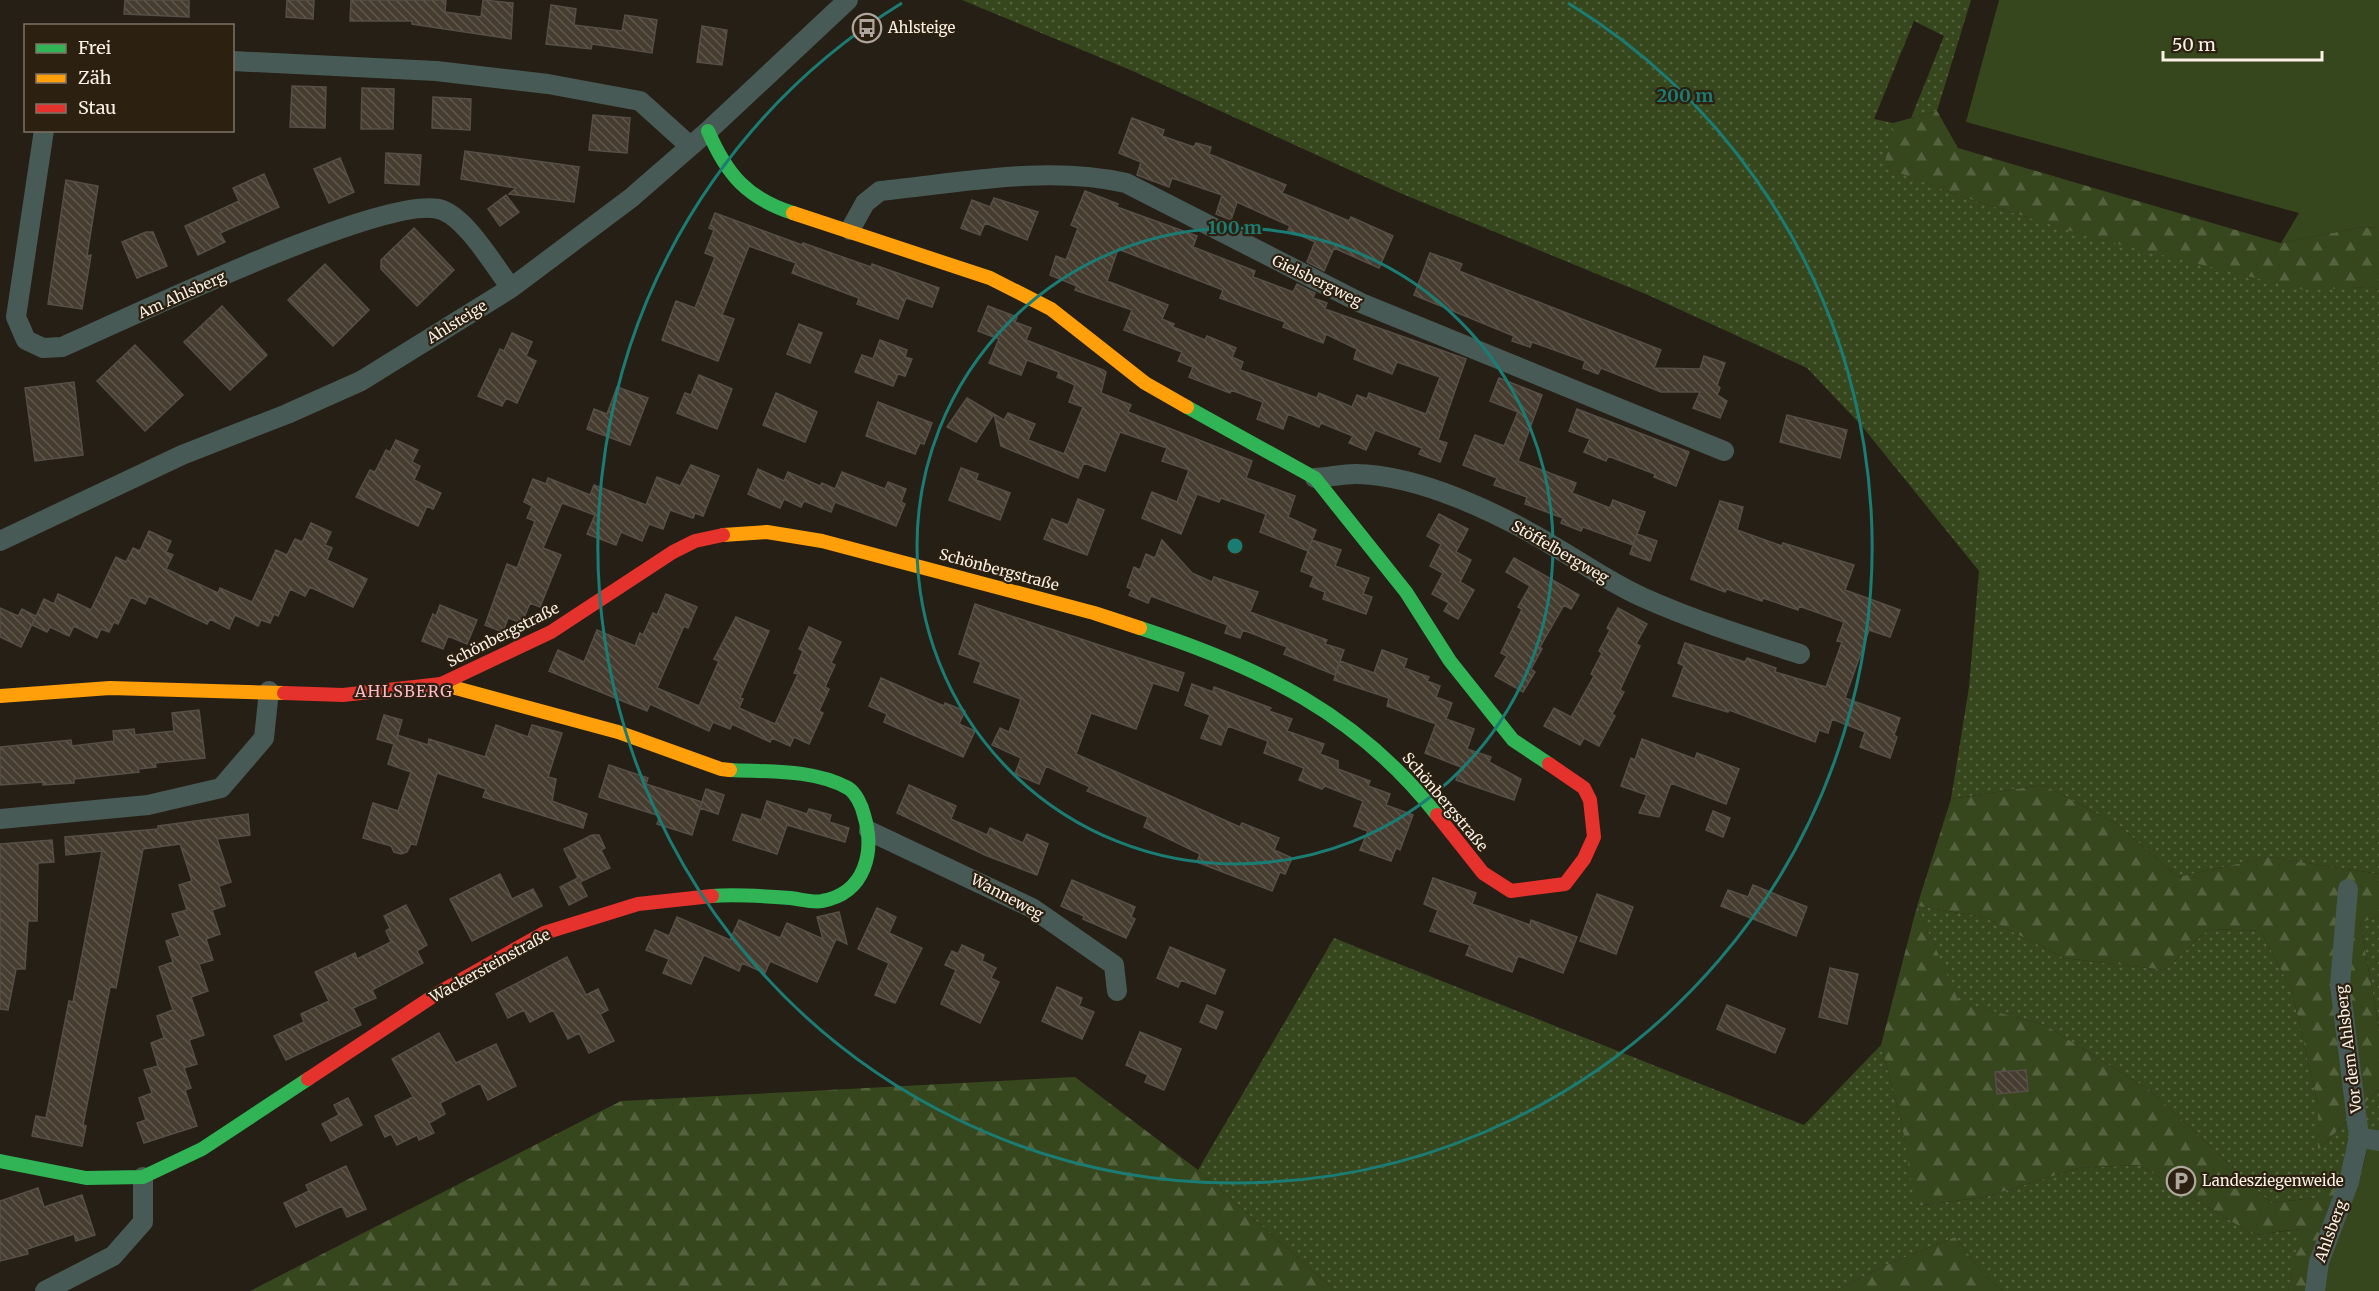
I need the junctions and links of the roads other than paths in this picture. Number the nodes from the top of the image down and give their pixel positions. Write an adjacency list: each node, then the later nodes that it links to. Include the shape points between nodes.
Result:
1 (848, 0): 3 (street, Ahlsteige)
2 (234, 61): 5 (street, via 436,71 548,84 640,101)
3 (708, 131): 5 (street, Ahlsteige); 6 (street, Schönbergstraße, via 722,164 742,188 771,206)
4 (44, 132): 7 (street, Am Ahlsberg, via 16,317 26,340 43,348 62,347 307,240 383,215 425,207 443,210 460,222)
5 (690, 146): 7 (street, Ahlsteige, via 631,198)
6 (850, 230): 8 (street, Gielsbergweg, via 865,203 880,190 1063,174 1126,183 1361,303); 9 (street, Schönbergstraße, via 990,278 1051,309 1145,383)
7 (511, 288): 10 (street, Ahlsteige, via 361,381 182,455)
8 (1724, 451)
9 (1315, 478): 11 (street, Stöffelbergweg, via 1357,474 1439,491 1489,512 1642,597 1730,632); 12 (street, Schönbergstraße, via 1406,592 1450,661 1513,740 1584,788 1590,800 1594,837 1584,859 1565,884 1511,891 1483,873 1420,793 1388,759 1346,724 1308,699 1201,648 1094,613 811,539 767,532 695,541 551,632)
10 (0, 541)
11 (1800, 654)
12 (441, 684): 13 (street, Schönbergstraße, via 343,695); 16 (street, Wackersteinstraße, via 618,732 721,769 818,776 850,789 862,806)
13 (269, 691): 14 (street, Schönbergstraße, via 110,688); 15 (street, via 264,738 221,788 148,805)
14 (0, 696)
15 (0, 819)
16 (869, 831): 18 (street, Wanneweg, via 1032,908 1114,965); 22 (street, Wackersteinstraße, via 870,850 860,878 822,901 735,894 639,904 544,933 438,993 202,1149)
17 (2348, 889): 19 (street, Vor dem Ahlsberg, via 2340,985)
18 (1117, 991)
19 (2359, 1137): 20 (street); 24 (street, Ahlsberg, via 2349,1182 2319,1262)
20 (2379, 1141)
21 (0, 1161): 22 (street, Wackersteinstraße, via 86,1178)
22 (143, 1177): 23 (street, via 143,1222 113,1256)
23 (45, 1291)
24 (2315, 1291)

